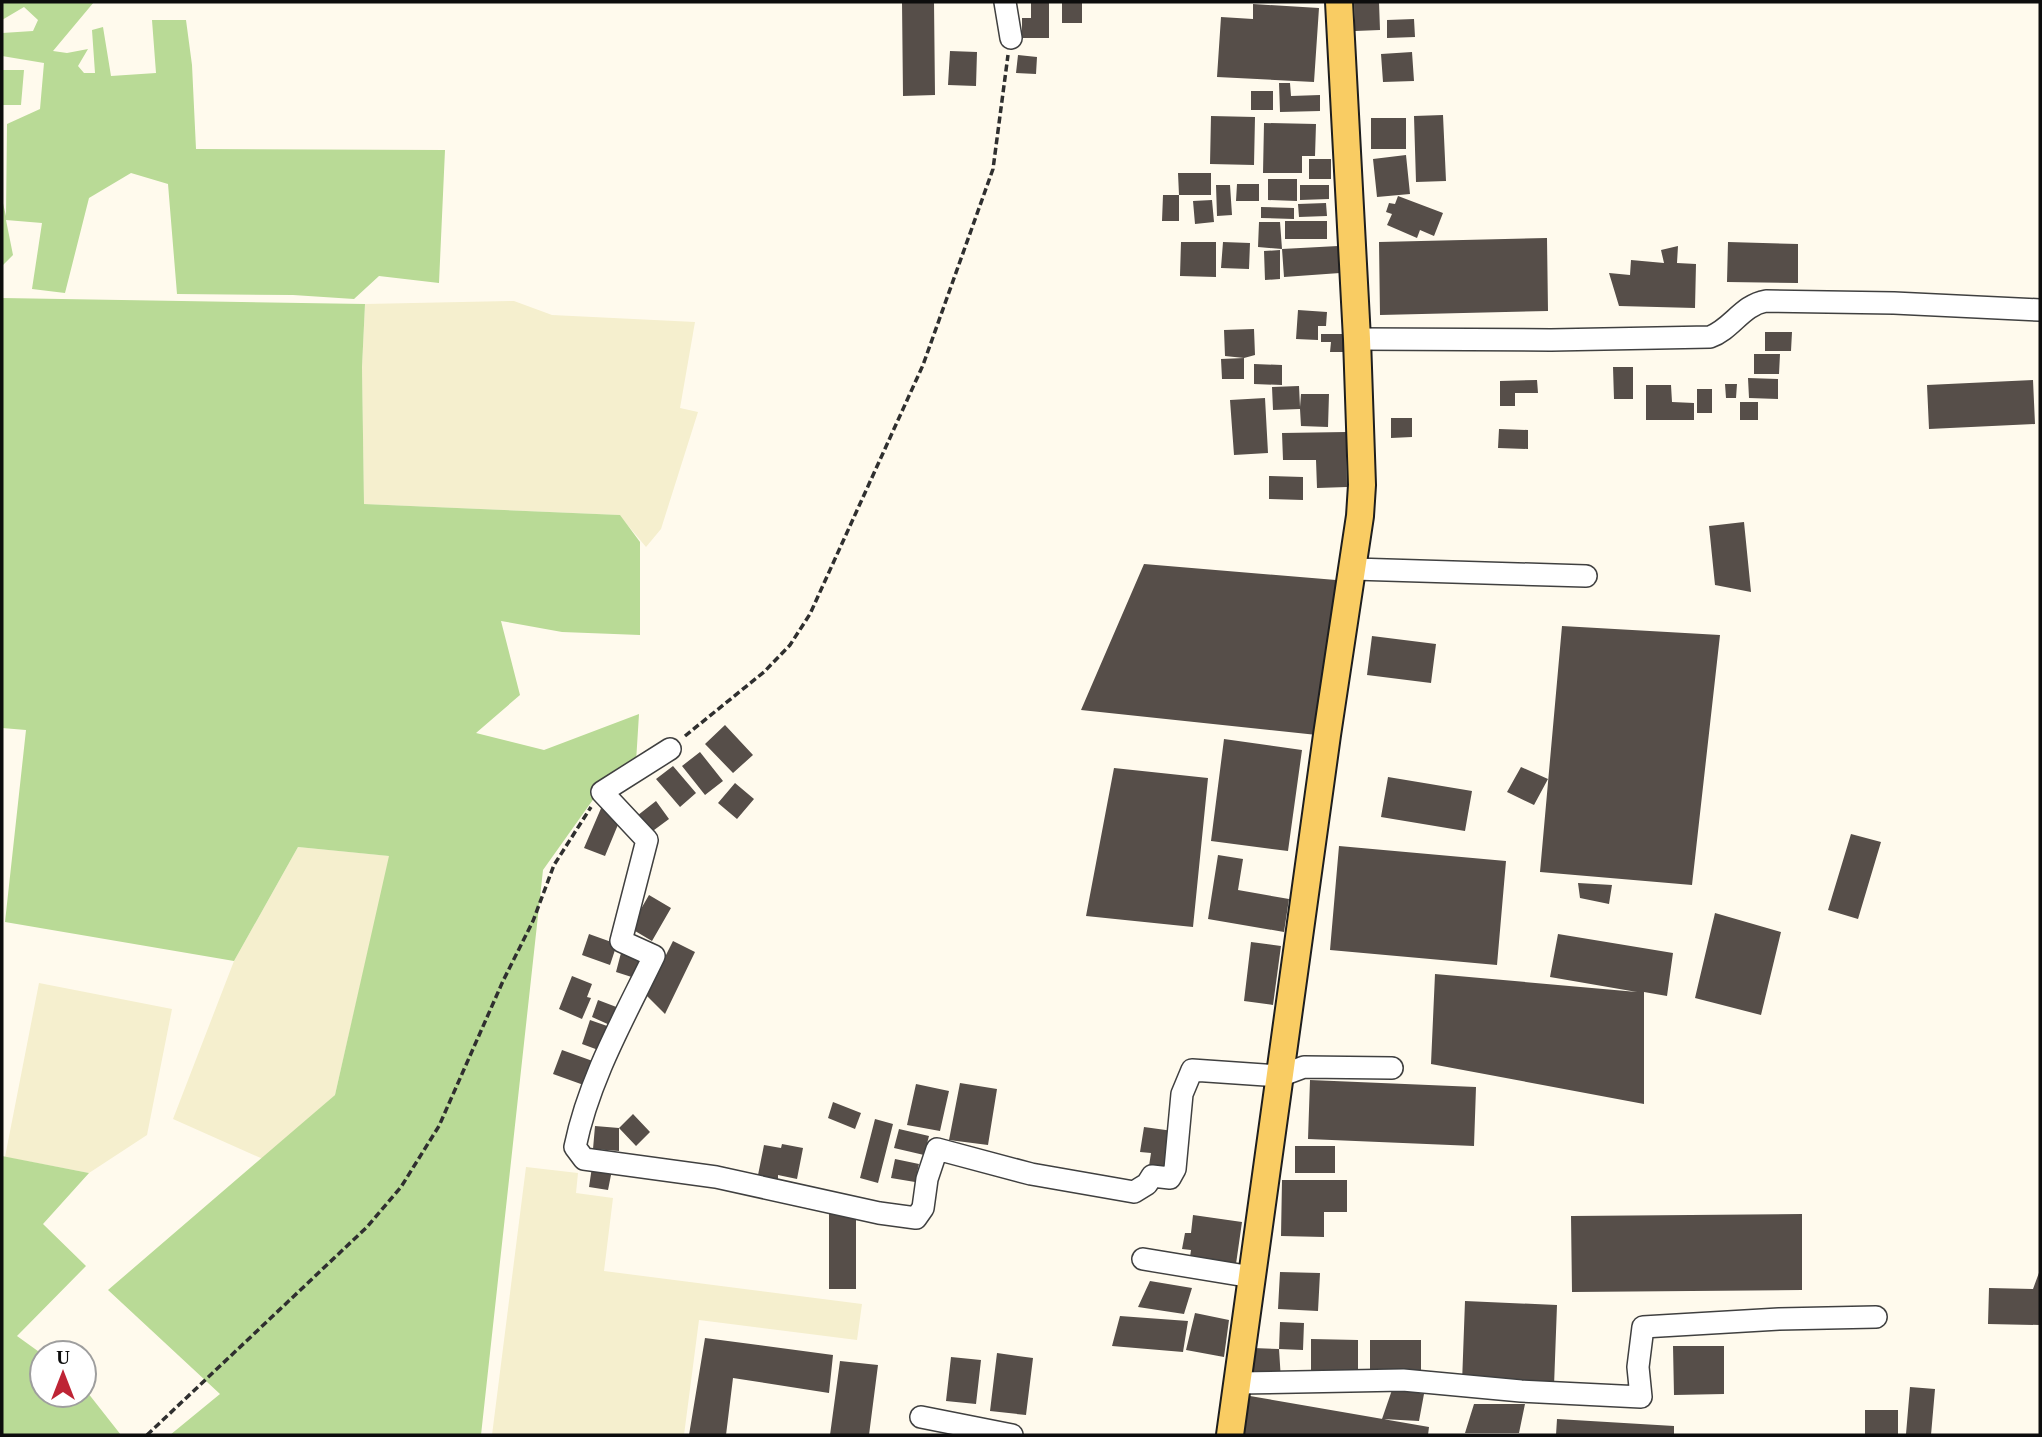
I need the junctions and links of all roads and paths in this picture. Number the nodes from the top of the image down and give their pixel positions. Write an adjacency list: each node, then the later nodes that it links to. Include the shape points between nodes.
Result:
1 (1005, 2): 3 (street)
2 (1339, 2): 5 (main road)
3 (1011, 38): 8 (path, via 993,169 923,365 810,614 790,645 764,672)
4 (2040, 310): 5 (street, via 1766,301 1752,305 1710,337)
5 (1357, 339): 6 (main road, via 1362,485)
6 (1354, 569): 7 (street); 11 (main road)
7 (1586, 576)
8 (670, 749): 9 (street)
9 (602, 792): 11 (street, via 647,840 621,942 654,956 582,1113 575,1147 584,1159 716,1177 916,1218 923,1208 937,1149 1031,1174 1134,1192 1152,1176 1170,1178 1175,1169 1182,1094 1192,1070); 17 (path, via 554,864 534,921 439,1125 401,1187 367,1227)
10 (1392, 1068): 11 (street, via 1304,1067)
11 (1280, 1076): 13 (main road)
12 (1143, 1259): 13 (street)
13 (1252, 1278): 15 (main road)
14 (1875, 1317): 15 (street, via 1643,1327 1638,1367 1641,1397 1403,1380)
15 (1238, 1383): 19 (main road)
16 (921, 1417): 18 (street)
17 (148, 1435)
18 (1012, 1435)
19 (1230, 1435)

